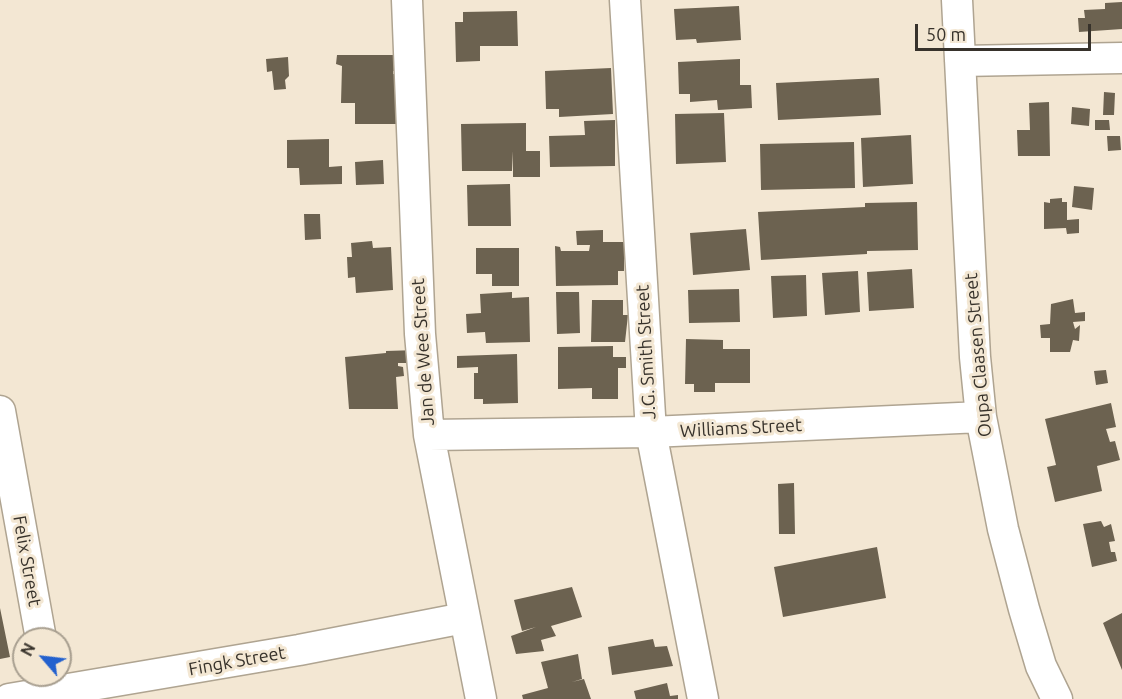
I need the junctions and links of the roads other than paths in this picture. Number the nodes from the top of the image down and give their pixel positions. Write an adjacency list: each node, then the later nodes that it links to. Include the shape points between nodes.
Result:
1 (407, 0): 9 (street, Jan de Wee Street, via 420,334)
2 (625, 0): 8 (street, J.G. Smith Street)
3 (957, 0): 5 (street, Oupa Claasen Street)
4 (1122, 58): 5 (street)
5 (960, 62): 7 (street, Oupa Claasen Street)
6 (0, 411): 11 (street, Felix Street)
7 (981, 417): 8 (street, Williams Street); 17 (street, Oupa Claasen Street, via 1003,529 1024,609 1041,666)
8 (651, 432): 9 (street, Williams Street); 16 (street, J.G. Smith Street)
9 (429, 435): 10 (street, Jan de Wee Street)
10 (464, 618): 12 (street, Fingk Street, via 299,650); 15 (street, Jan de Wee Street)
11 (39, 627)
12 (72, 681)
13 (41, 687): 14 (street, Fingk Street)
14 (9, 699)
15 (482, 699)
16 (704, 699)
17 (1058, 699)

